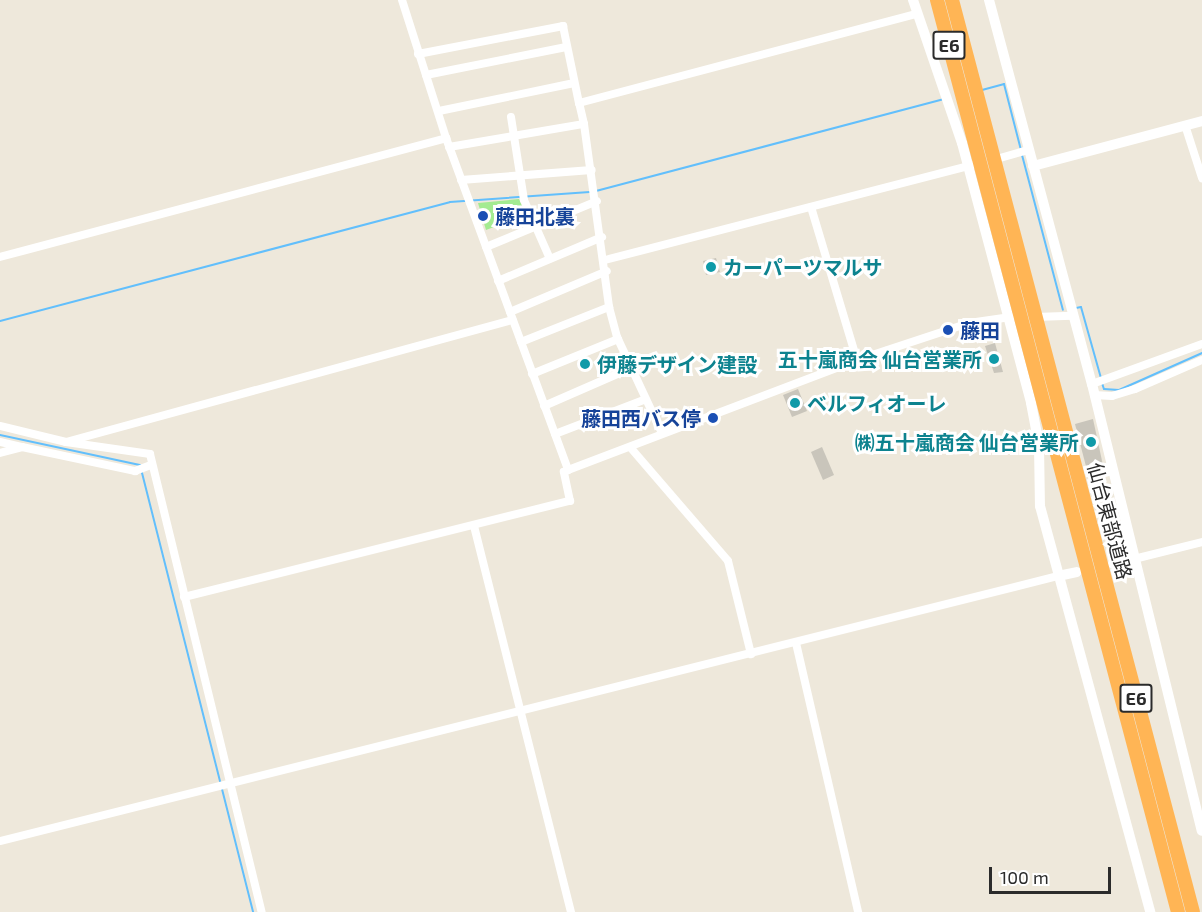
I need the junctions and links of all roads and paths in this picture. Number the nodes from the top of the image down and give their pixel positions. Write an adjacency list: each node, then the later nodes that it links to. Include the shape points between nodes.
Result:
1 (402, 0): 8 (street)
2 (913, 0): 6 (street)
3 (937, 0): 11 (highway, 仙台東部道路 / E6)
4 (952, 0): 11 (highway, 仙台東部道路 / E6)
5 (989, 0): 20 (street)
6 (917, 14): 12 (street); 21 (street)
7 (566, 47): 8 (street, via 563,26); 9 (street); 10 (street)
8 (418, 54): 9 (street)
9 (426, 75): 13 (street)
10 (574, 83): 12 (street); 13 (street)
11 (968, 88): 62 (highway, 仙台東部道路 / E6)
12 (579, 103): 16 (street)
13 (439, 111): 19 (street)
14 (511, 117): 18 (street)
15 (1202, 121): 17 (street)
16 (584, 124): 18 (street); 23 (street)
17 (1185, 125): 22 (street); 25 (street)
18 (513, 136): 19 (street); 24 (street)
19 (448, 143): 26 (street); 32 (street)
20 (1023, 152): 21 (street); 22 (street)
21 (968, 166): 28 (street); 40 (street)
22 (1034, 166): 39 (street)
23 (591, 170): 24 (street); 27 (street)
24 (520, 175): 26 (street); 29 (street)
25 (1202, 178)
26 (461, 180): 31 (street)
27 (596, 194): 29 (street); 30 (street)
28 (811, 207): 34 (street); 45 (street)
29 (537, 228): 31 (street); 33 (street)
30 (603, 237): 33 (street); 34 (street)
31 (486, 247): 36 (street)
32 (0, 257)
33 (550, 259): 36 (street)
34 (605, 260): 35 (street)
35 (607, 271): 37 (street); 38 (street)
36 (498, 280): 38 (street)
37 (609, 307): 42 (street); 43 (street)
38 (510, 312): 41 (street)
39 (1072, 316): 40 (street); 49 (street)
40 (1008, 317): 45 (street, via 969,323); 68 (street, via 1039,445 1040,506)
41 (513, 320): 43 (street); 56 (street)
42 (618, 339): 47 (street); 48 (street)
43 (521, 342): 48 (street)
44 (1202, 344): 49 (street)
45 (857, 360): 53 (street)
46 (1202, 360): 49 (street, via 1112,396)
47 (631, 368): 50 (street); 51 (street)
48 (532, 374): 51 (street)
49 (1094, 388): 65 (street)
50 (646, 399): 53 (street); 54 (street)
51 (544, 405): 54 (street)
52 (0, 426): 56 (street)
53 (662, 433): 58 (street)
54 (555, 434): 61 (street)
55 (0, 442): 57 (street)
56 (66, 442): 60 (street, via 150,454)
57 (22, 447): 59 (street); 60 (street, via 137,471)
58 (630, 447): 61 (street); 71 (street, via 728,561)
59 (0, 453)
60 (149, 466): 69 (street)
61 (568, 470): 63 (street, via 564,472 570,501)
62 (1073, 486): 80 (highway, 仙台東部道路 / E6); 81 (highway, 仙台東部道路 / E6)
63 (474, 526): 69 (street); 72 (street)
64 (1202, 542): 65 (street)
65 (1134, 559): 66 (street); 74 (street)
66 (1113, 564)
67 (1077, 572): 68 (street)
68 (1058, 576): 70 (street); 79 (street)
69 (184, 597): 73 (street)
70 (796, 644): 71 (street); 78 (street)
71 (751, 654): 72 (street)
72 (521, 711): 73 (street); 77 (street)
73 (224, 785): 75 (street); 76 (street)
74 (1202, 831)
75 (0, 841)
76 (262, 912)
77 (571, 912)
78 (858, 912)
79 (1150, 912)
80 (1178, 912)
81 (1193, 912)

